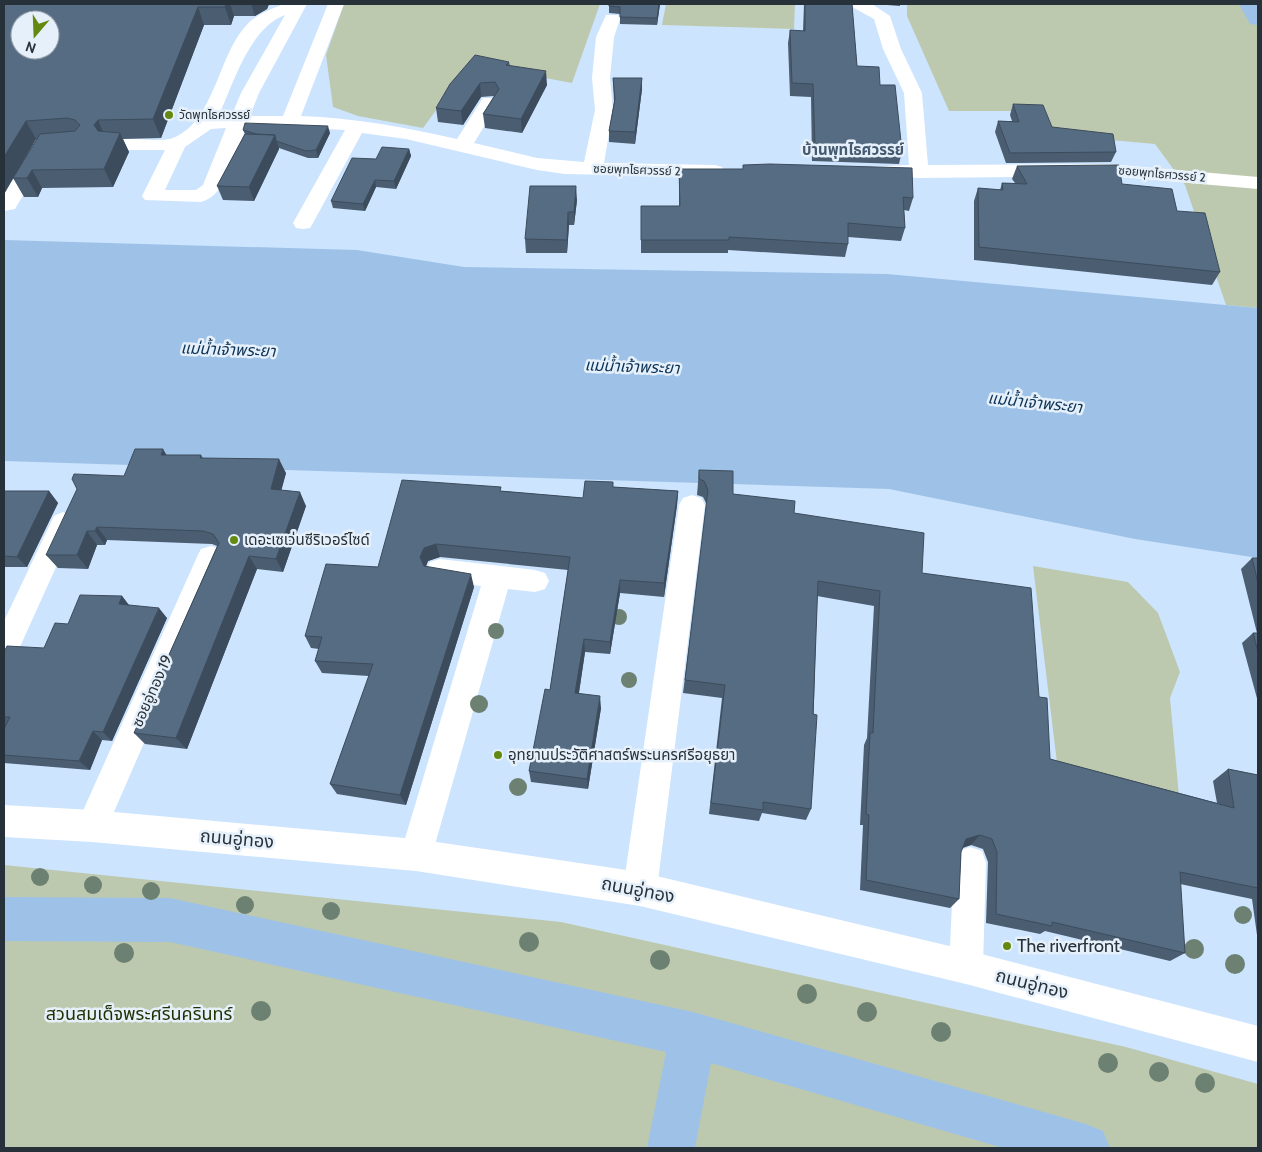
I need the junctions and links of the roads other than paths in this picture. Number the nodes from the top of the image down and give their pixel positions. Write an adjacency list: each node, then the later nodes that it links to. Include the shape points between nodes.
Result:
1 (299, 4): 7 (street, via 274,13 258,24 245,40); 8 (street, via 250,93)
2 (336, 4): 6 (street)
3 (860, 4): 17 (street, via 882,16 899,66 913,92)
4 (612, 19): 14 (street, via 606,36 601,78 604,110)
5 (490, 102): 13 (street)
6 (290, 120): 8 (street, ซอยพุทไธศวรรย์ 2); 9 (street, ซอยพุทไธศวรรย์ 2)
7 (206, 123): 8 (street, ซอยพุทไธศวรรย์ 2); 11 (street)
8 (239, 123): 11 (street, via 208,193 201,196 152,196)
9 (356, 127): 13 (street, ซอยพุทไธศวรรย์ 2); 20 (street)
10 (115, 144): 11 (street)
11 (177, 144)
12 (51, 145): 19 (street, via 42,145 8,205)
13 (464, 145): 14 (street, ซอยพุทไธศวรรย์ 2, via 537,164)
14 (593, 168): 15 (street, ซอยพุทไธศวรรย์ 2, via 681,172)
15 (736, 170)
16 (855, 170): 17 (street, ซอยพุทไธศวรรย์ 2)
17 (919, 172): 18 (street, ซอยพุทไธศวรรย์ 2, via 1109,170)
18 (1258, 182)
19 (4, 205)
20 (303, 223)
21 (73, 502): 27 (street)
22 (692, 505): 32 (street)
23 (211, 557): 29 (street, ซอยอู่ทอง 19)
24 (440, 570): 25 (street)
25 (498, 578): 26 (street); 30 (street)
26 (535, 581)
27 (4, 651)
28 (4, 821): 29 (street, ถนนอู่ทอง)
29 (92, 826): 30 (street, ถนนอู่ทอง)
30 (416, 854): 32 (street, ถนนอู่ทอง)
31 (970, 862): 33 (street)
32 (640, 889): 33 (street, ถนนอู่ทอง)
33 (966, 967): 34 (street, ถนนอู่ทอง)
34 (1258, 1044)

